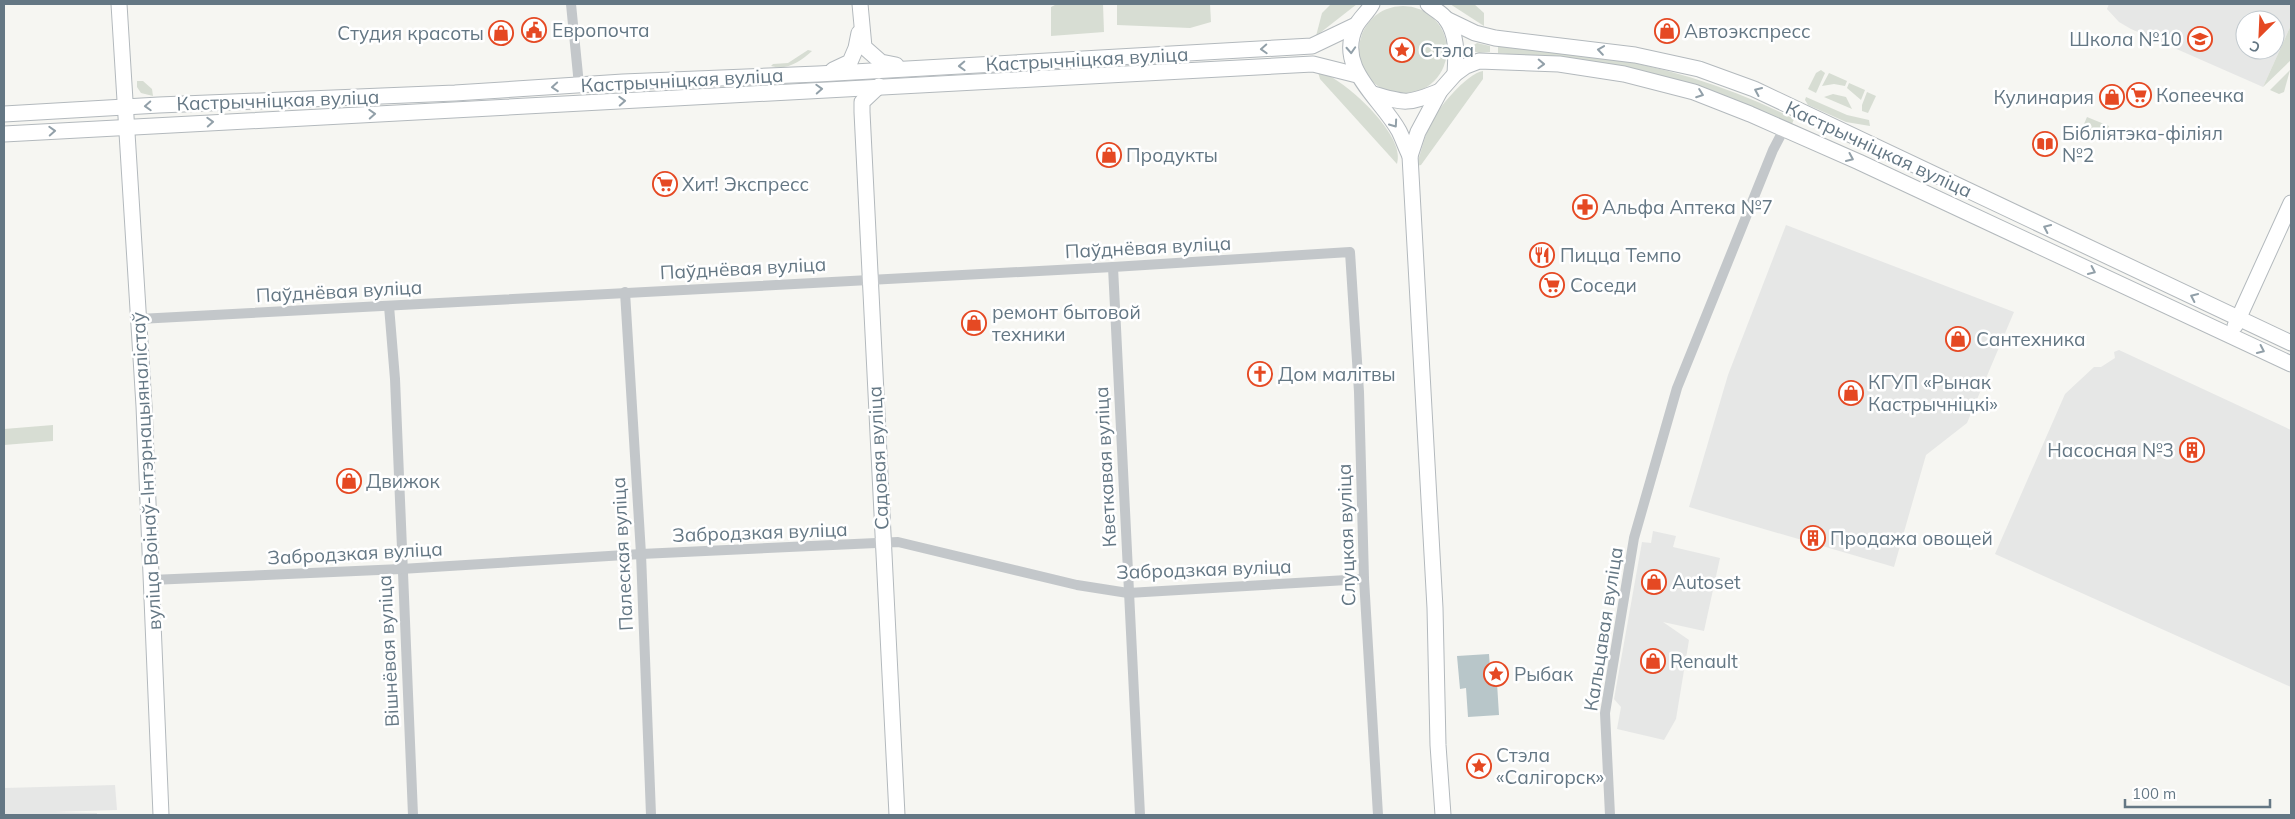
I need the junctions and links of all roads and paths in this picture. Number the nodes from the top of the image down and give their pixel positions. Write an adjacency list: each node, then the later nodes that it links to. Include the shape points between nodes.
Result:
1 (119, 4): 18 (main road, вуліца Воінаў-Інтэрнацыяналістаў)
2 (571, 4): 12 (street)
3 (1427, 4): 6 (main road)
4 (1373, 5): 7 (main road)
5 (860, 10): 8 (main road, via 864,47 881,62); 9 (main road, via 856,48 850,62)
6 (1446, 19): 10 (main road, via 1457,49); 30 (main road, Кастрычніцкая вуліца, one-way to 6, via 1754,89 1699,69 1634,55 1495,38 1475,33)
7 (1356, 25): 8 (main road, Кастрычніцкая вуліца, one-way to 8, via 1312,46); 11 (main road, one-way to 11, via 1351,40 1351,57)
8 (905, 68): 9 (main road, Кастрычніцкая вуліца)
9 (818, 74): 12 (main road, Кастрычніцкая вуліца)
10 (1455, 74): 15 (main road, Кастрычніцкая вуліца); 21 (main road, Кастрычніцкая вуліца, one-way to 21, via 1479,61 1560,64 1624,74 1694,92)
11 (1357, 75): 13 (main road, Кастрычніцкая вуліца, via 1313,64); 16 (main road)
12 (579, 85): 18 (main road, Кастрычніцкая вуліца, one-way to 18)
13 (878, 86): 14 (main road, Кастрычніцкая вуліца); 17 (main road)
14 (842, 88): 17 (main road); 20 (main road, Кастрычніцкая вуліца, one-way to 14)
15 (1440, 91): 16 (main road, via 1413,102 1395,101); 23 (main road, via 1418,132)
16 (1373, 94): 23 (main road, one-way to 23, via 1399,131)
17 (862, 102): 27 (main road, Садовая вуліца)
18 (125, 107): 19 (main road, Кастрычніцкая вуліца); 20 (main road, вуліца Воінаў-Інтэрнацыяналістаў)
19 (4, 114)
20 (126, 126): 22 (main road, Кастрычніцкая вуліца, one-way to 20); 31 (main road, вуліца Воінаў-Інтэрнацыяналістаў)
21 (1784, 128): 32 (main road, Кастрычніцкая вуліца, one-way to 32); 35 (street, Кастрычніцкая вуліца, via 1677,388)
22 (4, 134)
23 (1410, 156): 48 (main road)
24 (2291, 203): 30 (main road)
25 (1350, 252): 26 (street, Паўднёвая вуліца); 39 (street, Слуцкая вуліца, via 1359,392)
26 (1113, 267): 27 (street, Паўднёвая вуліца); 41 (street, Кветкавая вуліца)
27 (870, 279): 28 (street, Паўднёвая вуліца); 36 (main road, Садовая вуліца)
28 (625, 292): 29 (street, Паўднёвая вуліца); 37 (street, Палеская вуліца)
29 (389, 306): 31 (street, Паўднёвая вуліца); 38 (street, Вішнёвая вуліца, via 395,379)
30 (2238, 318): 32 (main road); 33 (main road, Кастрычніцкая вуліца)
31 (139, 319): 40 (main road, вуліца Воінаў-Інтэрнацыяналістаў)
32 (2231, 336): 34 (main road, Кастрычніцкая вуліца, one-way to 34)
33 (2291, 343)
34 (2291, 364)
35 (1634, 538): 49 (street, Кальцавая вуліца, via 1605,713)
36 (883, 544): 37 (street, Забродзкая вуліца); 41 (street, Забродзкая вуліца, via 898,542 1077,585); 45 (main road, Садовая вуліца)
37 (641, 554): 38 (street, Забродзкая вуліца); 44 (street, Палеская вуліца)
38 (401, 569): 40 (street, Забродзкая вуліца); 43 (street, Вішнёвая вуліца)
39 (1364, 579): 41 (street, Забродзкая вуліца); 47 (street, Слуцкая вуліца)
40 (151, 580): 42 (main road, вуліца Воінаў-Інтэрнацыяналістаў)
41 (1128, 593): 46 (street, Кветкавая вуліца)
42 (161, 815)
43 (413, 815)
44 (651, 815)
45 (897, 815)
46 (1140, 815)
47 (1378, 815)
48 (1443, 815)
49 (1610, 815)

